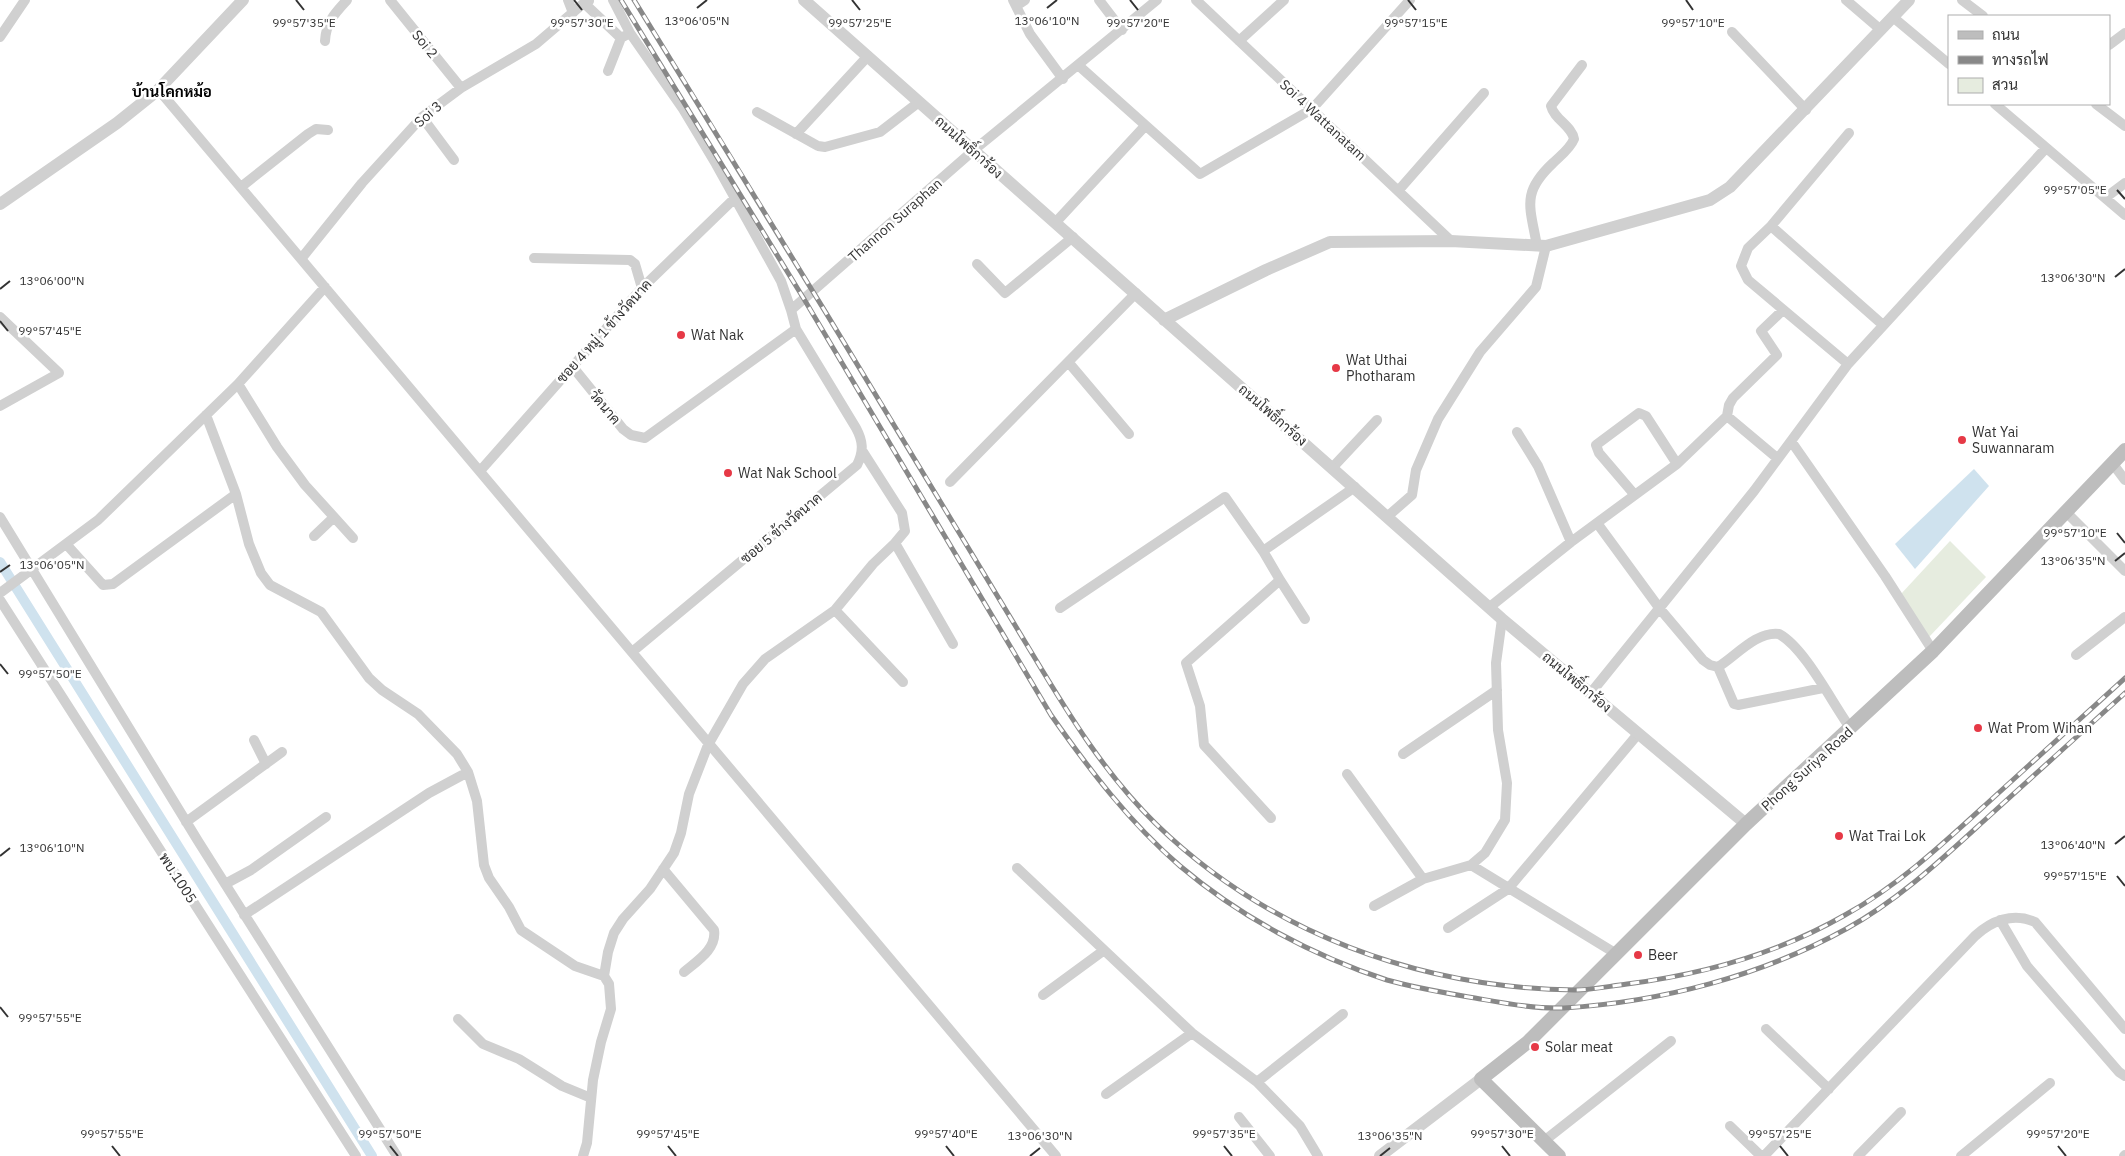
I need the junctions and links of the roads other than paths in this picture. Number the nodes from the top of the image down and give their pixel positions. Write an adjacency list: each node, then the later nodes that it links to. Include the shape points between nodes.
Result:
1 (25, 0): 27 (street)
2 (243, 0): 39 (street)
3 (347, 0): 29 (street, via 330,18)
4 (390, 0): 38 (street, Soi 2)
5 (568, 0): 19 (street)
6 (613, 0): 25 (street)
7 (804, 0): 32 (street, ถนนโพธิ์การ้อง)
8 (1026, 0): 18 (street)
9 (1099, 0): 22 (street)
10 (1158, 0): 22 (street, Thannon Suraphan)
11 (1196, 0): 30 (street, Soi 4 Wattanatam)
12 (1284, 0): 30 (street)
13 (1410, 0): 44 (street)
14 (1846, 0): 23 (street)
15 (1910, 0): 21 (street)
16 (1962, 0): 20 (street)
17 (587, 1): 19 (street, Soi 3); 28 (street, Soi 3)
18 (1014, 3): 37 (street, via 1030,34)
19 (573, 13): 38 (street, Soi 3, via 524,51)
20 (1982, 15)
21 (1894, 18): 23 (street); 33 (street)
22 (1122, 30): 34 (street, Thannon Suraphan)
23 (1881, 30): 45 (street)
24 (1732, 32): 45 (street)
25 (630, 33): 28 (street); 59 (street, via 683,109)
26 (2125, 33): 31 (street)
27 (0, 37)
28 (621, 38): 36 (street)
29 (325, 41)
30 (1239, 41): 44 (street, Soi 4 Wattanatam)
31 (2110, 44)
32 (868, 56): 41 (street, ถนนโพธิ์การ้อง); 51 (street)
33 (1948, 63)
34 (1078, 65): 37 (street, Thannon Suraphan); 48 (street)
35 (1582, 65): 67 (street, via 1552,106 1574,139 1544,171 1531,191 1532,216)
36 (608, 71)
37 (1063, 79): 54 (street, Thannon Suraphan)
38 (461, 88): 47 (street, Soi 3)
39 (158, 89): 57 (street); 61 (street, via 116,123)
40 (1484, 93): 58 (street)
41 (919, 102): 51 (street, via 880,132 834,145 818,146); 54 (street, ถนนโพธิ์การ้อง)
42 (1996, 105): 53 (street)
43 (2097, 105): 49 (street)
44 (1312, 109): 48 (street, via 1200,174); 58 (street, Soi 4 Wattanatam)
45 (1806, 110): 67 (street, via 1730,187 1710,200)
46 (758, 112): 51 (street)
47 (422, 117): 55 (street); 69 (street, Soi 3, via 362,183)
48 (1145, 126): 63 (street)
49 (2125, 126)
50 (328, 130): 57 (street, via 316,129 308,134)
51 (796, 134)
52 (1849, 134): 64 (street)
53 (2046, 148): 60 (street); 78 (street)
54 (974, 150): 63 (street, ถนนโพธิ์การ้อง); 74 (street, Thannon Suraphan)
55 (454, 160)
56 (2125, 182): 60 (street)
57 (241, 187): 69 (street)
58 (1398, 191): 66 (street, Soi 4 Wattanatam)
59 (735, 198): 72 (street, ซอย 4 หมู่ 1 ข้างวัดนาค); 74 (street, via 780,281)
60 (2105, 198): 62 (street)
61 (0, 204)
62 (2125, 215)
63 (1055, 222): 65 (street, ถนนโพธิ์การ้อง)
64 (1771, 226): 75 (street, via 1748,248 1740,266 1748,280); 78 (street)
65 (1073, 237): 70 (street, via 1006,293); 73 (street, ถนนโพธิ์การ้อง)
66 (1451, 241): 67 (street); 77 (street, via 1330,242)
67 (1541, 246): 104 (street, via 1536,287 1480,352 1438,419 1416,470 1412,495)
68 (534, 258): 72 (street, via 630,260 635,264)
69 (301, 259): 71 (street)
70 (977, 264)
71 (325, 287): 83 (street); 97 (street)
72 (642, 288): 82 (street, ซอย 4 หมู่ 1 ข้างวัดนาค)
73 (1136, 293): 77 (street, ถนนโพธิ์การ้อง); 80 (street)
74 (791, 310): 79 (street)
75 (1783, 310): 81 (street); 86 (street, via 1761,331 1777,355 1733,398)
76 (0, 317): 84 (street, via 59,373)
77 (1164, 320): 96 (street, ถนนโพธิ์การ้อง)
78 (1883, 325): 81 (street)
79 (796, 329): 82 (street, วัดนาค, via 645,438 623,428); 92 (street, via 862,438)
80 (1069, 363): 89 (street); 99 (street)
81 (1848, 364): 90 (street)
82 (572, 366): 97 (street, ซอย 4 หมู่ 1 ข้างวัดนาค)
83 (238, 384): 85 (street); 105 (street, via 277,447)
84 (0, 406)
85 (206, 415): 101 (street); 112 (street, via 98,520)
86 (1727, 416): 93 (street); 94 (street)
87 (1377, 420): 96 (street)
88 (1517, 432): 110 (street, via 1538,466)
89 (1129, 434)
90 (1791, 441): 93 (street); 127 (street)
91 (2125, 450): 95 (main road, Phong Suriya Road)
92 (863, 452): 111 (street, via 902,513 905,531); 128 (street, ซอย 5 ข้างวัดนาค, via 857,465)
93 (1777, 458): 121 (street)
94 (1677, 464): 102 (street); 102 (street, via 1643,414 1639,413 1596,446)
95 (2113, 464): 98 (street); 103 (main road, Phong Suriya Road)
96 (1333, 467): 100 (street, ถนนโพธิ์การ้อง)
97 (480, 471): 128 (street)
98 (2125, 480)
99 (950, 482)
100 (1355, 487): 104 (street, ถนนโพธิ์การ้อง); 113 (street)
101 (236, 494): 112 (street, via 113,584 103,585); 142 (street, via 249,544 261,573 270,585 321,612 369,678 418,714 446,741)
102 (1634, 494): 107 (street)
103 (2067, 513): 115 (street); 127 (main road, Phong Suriya Road)
104 (1388, 516): 119 (street, ถนนโพธิ์การ้อง)
105 (334, 517): 108 (street); 109 (street)
106 (0, 518): 114 (street)
107 (1597, 523): 110 (street); 121 (street)
108 (314, 536)
109 (354, 538)
110 (1571, 542): 119 (street)
111 (895, 543): 122 (street); 126 (street)
112 (67, 545): 114 (street)
113 (1264, 552): 116 (street); 120 (street, via 1224,497)
114 (32, 569): 117 (street); 146 (street)
115 (2125, 571)
116 (1280, 580): 124 (street); 145 (street, via 1186,663 1200,706 1204,745)
117 (0, 593)
118 (0, 600): 180 (street, พบ.1005)
119 (1490, 606): 125 (street, ถนนโพธิ์การ้อง)
120 (1060, 608)
121 (1660, 609): 130 (street, via 1693,651 1710,666); 134 (street)
122 (835, 610): 131 (street); 138 (street, via 765,659 743,684)
123 (2125, 617): 129 (street)
124 (1305, 619)
125 (1502, 619): 133 (street, via 1496,663); 134 (street, ถนนโพธิ์การ้อง)
126 (953, 644)
127 (1933, 651): 135 (main road, Phong Suriya Road)
128 (632, 652): 138 (street)
129 (2076, 655)
130 (1718, 667): 132 (street, via 1733,702 1738,705); 132 (street, via 1751,643 1770,634 1779,634 1792,644)
131 (903, 682)
132 (1823, 688): 135 (street)
133 (1497, 690): 140 (street); 148 (street, via 1498,730 1507,783 1505,820 1485,854)
134 (1590, 694): 136 (street, ถนนโพธิ์การ้อง)
135 (1851, 729): 147 (main road, Phong Suriya Road)
136 (1638, 734): 147 (street, ถนนโพธิ์การ้อง); 153 (street)
137 (254, 740): 141 (street)
138 (709, 743): 150 (street, via 689,794 674,853); 183 (street)
139 (282, 752): 141 (street)
140 (1403, 754)
141 (266, 764): 146 (street)
142 (468, 772): 155 (street, via 429,793); 161 (street, via 477,801 484,865 521,930 575,966)
143 (1347, 774): 151 (street)
144 (326, 817): 152 (street, via 258,865)
145 (1271, 818)
146 (186, 822): 152 (street)
147 (1746, 824): 159 (main road, Phong Suriya Road)
148 (1471, 865): 151 (street); 153 (street)
149 (1017, 868): 158 (street)
150 (663, 869): 160 (street, via 714,930 712,945); 161 (street, via 614,933)
151 (1423, 879): 154 (street)
152 (224, 884): 155 (street)
153 (1508, 889): 157 (street); 159 (street)
154 (1374, 906)
155 (244, 914): 181 (street)
156 (2000, 920): 166 (street, via 2015,918 2035,922); 169 (street, via 2027,966); 173 (street, via 1982,929)
157 (1448, 928)
158 (1103, 951): 162 (street); 167 (street)
159 (1615, 953): 170 (main road, Phong Suriya Road, via 1528,1042)
160 (684, 972)
161 (604, 976): 175 (street, via 609,984 611,1010 601,1042)
162 (1043, 995)
163 (1343, 1014): 171 (street)
164 (458, 1019): 175 (street, via 483,1044 519,1059 562,1086)
165 (1766, 1029): 173 (street)
166 (2125, 1029)
167 (1192, 1034): 171 (street); 174 (street)
168 (1671, 1041): 179 (street)
169 (2125, 1076)
170 (1481, 1080): 179 (main road); 186 (street)
171 (1257, 1082): 185 (street, via 1300,1126)
172 (2050, 1083): 190 (street)
173 (1829, 1089): 188 (street)
174 (1106, 1094)
175 (591, 1098): 182 (street)
176 (1901, 1112): 189 (street)
177 (1239, 1117): 184 (street)
178 (1730, 1126): 188 (street)
179 (1544, 1141): 187 (main road)
180 (356, 1156)
181 (397, 1156)
182 (583, 1156)
183 (1056, 1156)
184 (1270, 1156)
185 (1318, 1156)
186 (1380, 1156)
187 (1559, 1156)
188 (1762, 1156)
189 (1858, 1156)
190 (1960, 1156)

